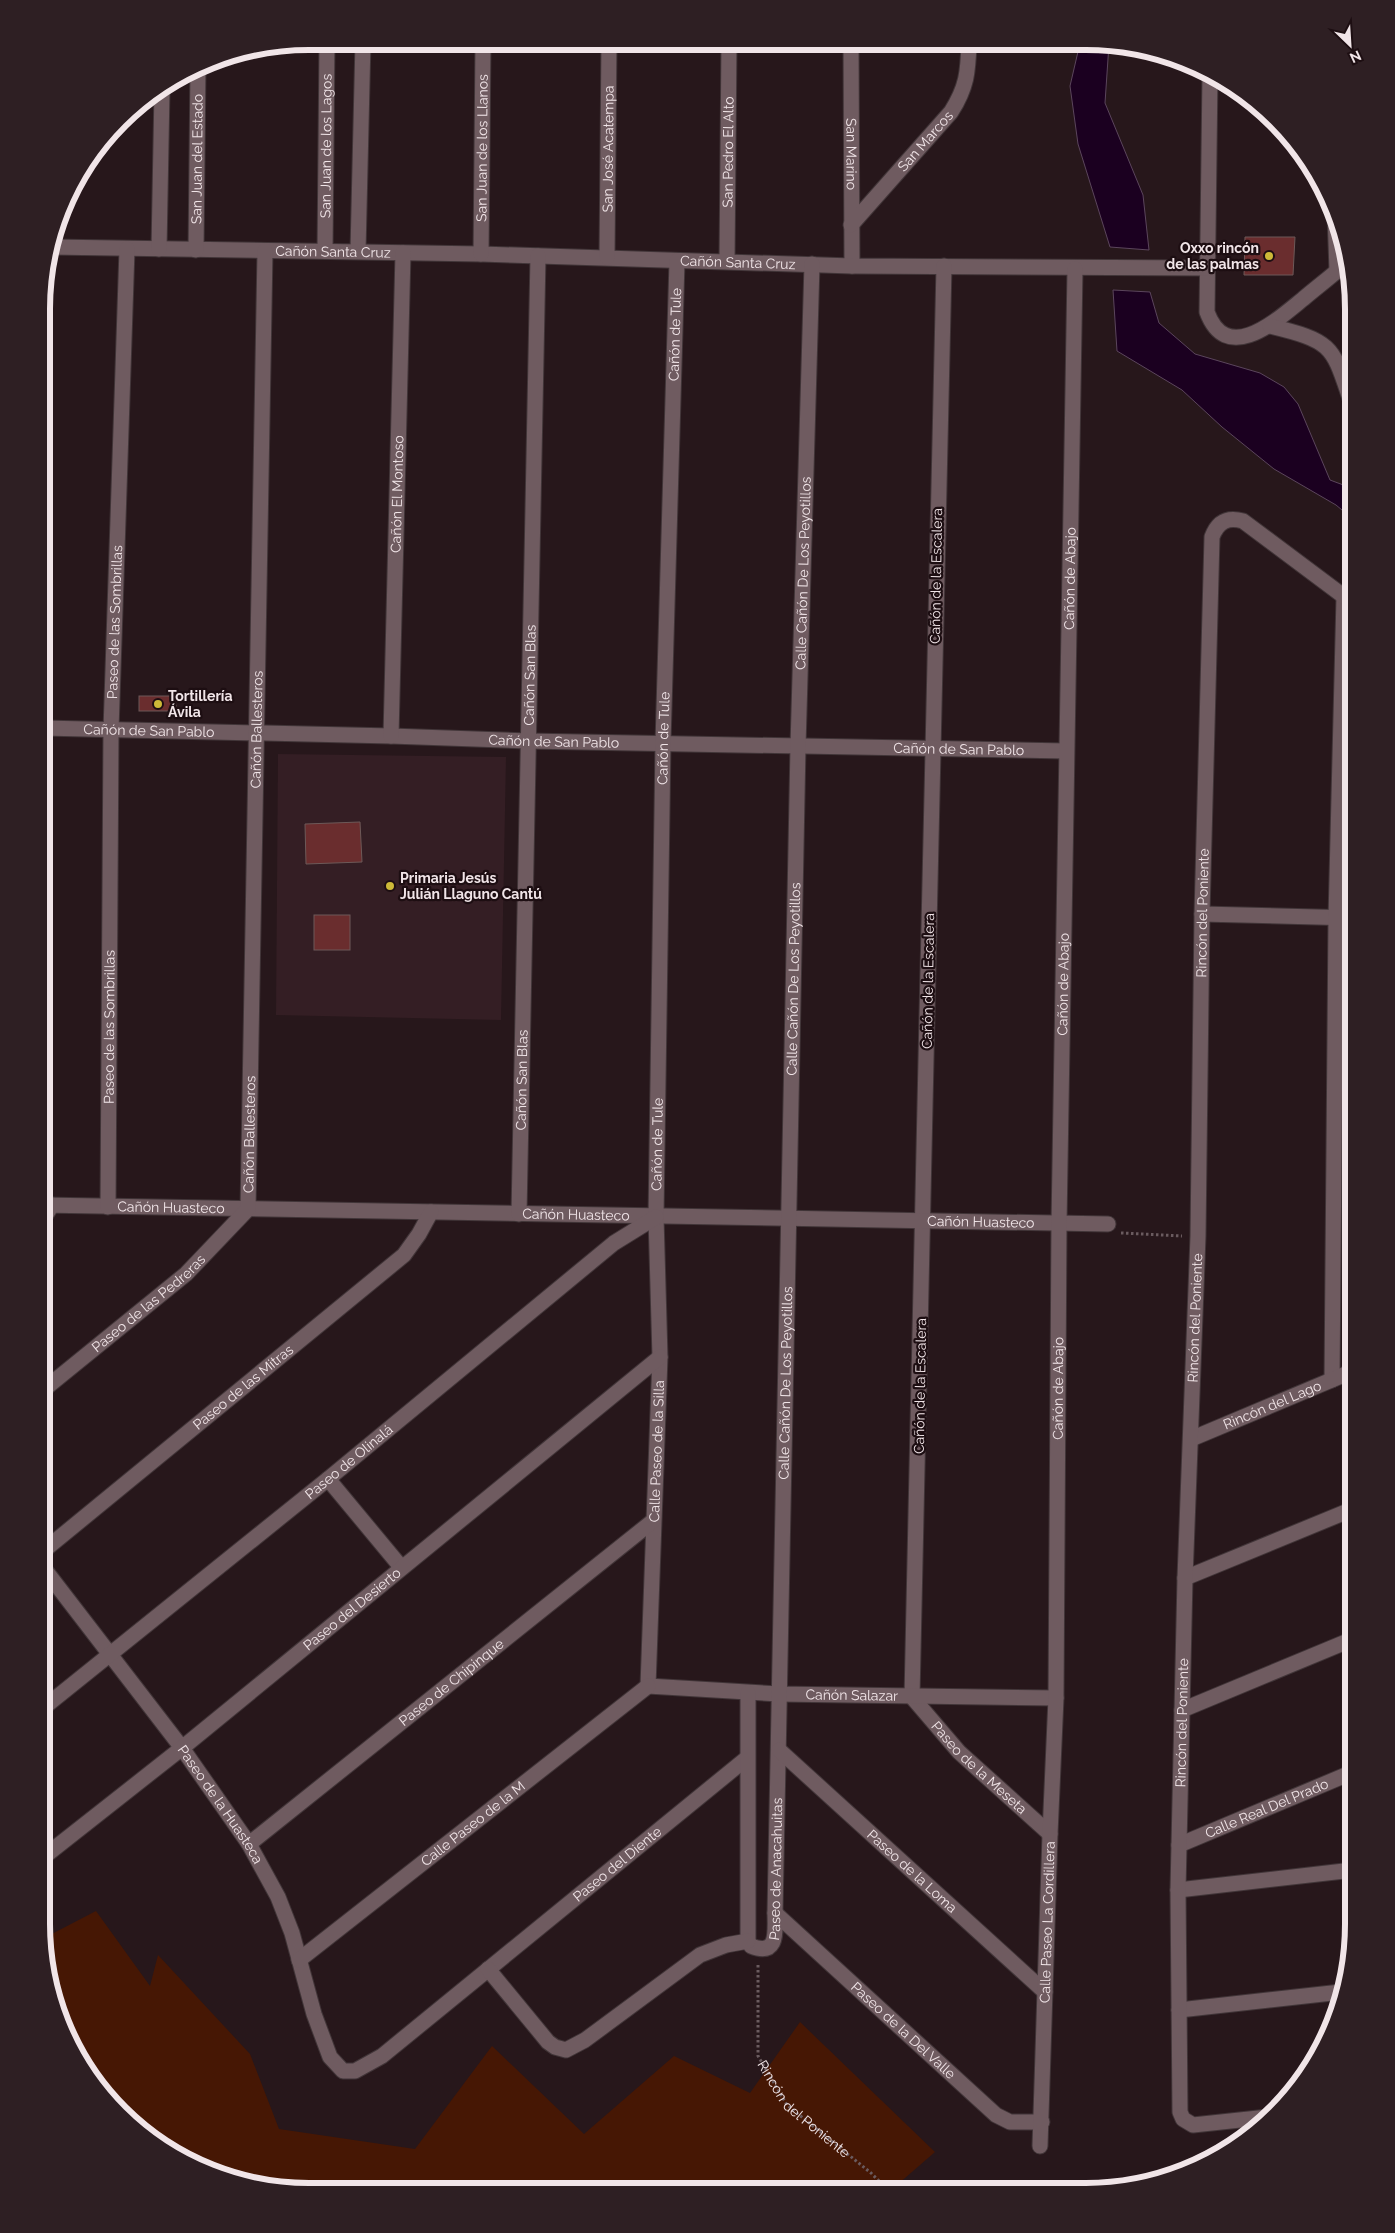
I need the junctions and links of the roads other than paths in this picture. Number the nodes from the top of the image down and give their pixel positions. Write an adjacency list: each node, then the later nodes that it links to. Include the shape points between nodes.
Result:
1 (327, 50): 18 (street, San Juan de los Lagos)
2 (363, 50): 17 (street)
3 (483, 50): 20 (street, San Juan de los Llanos)
4 (609, 50): 22 (street, San José Acatempa)
5 (729, 50): 24 (street, San Pedro El Alto)
6 (851, 50): 11 (street, San Marino)
7 (969, 50): 11 (street, San Marcos, via 968,73 959,100)
8 (198, 75): 15 (street, San Juan del Estado)
9 (1210, 82): 29 (street)
10 (162, 96): 14 (street)
11 (851, 225): 26 (street, San Marino)
12 (58, 247): 13 (street, Cañón Santa Cruz)
13 (127, 249): 14 (street, Cañón Santa Cruz); 36 (street, Paseo de las Sombrillas)
14 (159, 249): 15 (street, Cañón Santa Cruz)
15 (196, 250): 16 (street, Cañón Santa Cruz)
16 (266, 251): 18 (street, Cañón Santa Cruz); 37 (street, Cañón Ballesteros)
17 (358, 251): 18 (street, Cañón Santa Cruz); 19 (street, Cañón Santa Cruz)
18 (325, 252)
19 (403, 253): 20 (street, Cañón Santa Cruz); 38 (street, Cañón El Montoso)
20 (480, 254): 21 (street, Cañón Santa Cruz)
21 (538, 256): 22 (street, Cañón Santa Cruz); 39 (street, Cañón San Blas)
22 (607, 258): 23 (street, Cañón Santa Cruz)
23 (677, 260): 24 (street, Cañón Santa Cruz); 40 (street, Cañón de Tule)
24 (727, 261): 25 (street, Cañón Santa Cruz)
25 (812, 264): 26 (street, Cañón Santa Cruz); 41 (street, Calle Cañón De Los Peyotillos)
26 (852, 266): 27 (street, Cañón Santa Cruz)
27 (944, 266): 30 (street, Cañón Santa Cruz); 42 (street, Cañón de la Escalera)
28 (1341, 267): 31 (street)
29 (1206, 268): 30 (street, Cañón Santa Cruz); 31 (street, via 1206,312 1210,323 1219,332 1232,337 1247,336)
30 (1075, 269): 43 (street, Cañón de Abajo)
31 (1270, 326): 32 (street, via 1308,335 1324,344 1336,358)
32 (1345, 384)
33 (1345, 597): 44 (street, Rincón del Poniente, via 1244,521 1233,518 1216,528 1212,537)
34 (1345, 698): 45 (street)
35 (50, 728): 36 (street, Cañón de San Pablo)
36 (111, 730): 37 (street, Cañón de San Pablo); 48 (street, Paseo de las Sombrillas)
37 (258, 734): 38 (street, Cañón de San Pablo); 49 (street, Cañón Ballesteros)
38 (391, 736): 39 (street, Cañón de San Pablo)
39 (528, 741): 40 (street, Cañón de San Pablo); 51 (street, Cañón San Blas)
40 (663, 743): 41 (street, Cañón de San Pablo); 52 (street, Cañón de Tule)
41 (798, 746): 42 (street, Cañón de San Pablo); 53 (street, Calle Cañón De Los Peyotillos)
42 (931, 747): 43 (street, Cañón de San Pablo); 54 (street, Cañón de la Escalera)
43 (1066, 751): 55 (street, Cañón de Abajo)
44 (1202, 914): 45 (street); 61 (street, Rincón del Poniente, via 1198,1236)
45 (1336, 918): 46 (street); 59 (street)
46 (1345, 918)
47 (50, 1205): 48 (street, Cañón Huasteco)
48 (108, 1206): 49 (street, Cañón Huasteco)
49 (248, 1209): 50 (street, Cañón Huasteco); 60 (street, Paseo de las Pedreras, via 186,1274)
50 (431, 1212): 51 (street, Cañón Huasteco); 65 (street, Paseo de las Mitras, via 404,1256)
51 (519, 1214): 52 (street, Cañón Huasteco)
52 (656, 1216): 53 (street, Cañón Huasteco); 57 (street, Calle Paseo de la Silla); 62 (street, Paseo de Olinalá, via 614,1243)
53 (790, 1219): 54 (street, Cañón Huasteco); 73 (street, Calle Cañón De Los Peyotillos)
54 (924, 1221): 55 (street, Cañón Huasteco); 74 (street, Cañón de la Escalera)
55 (1059, 1224): 56 (street, Cañón Huasteco); 75 (street, Cañón de Abajo)
56 (1113, 1228)
57 (660, 1357): 64 (street, Calle Paseo de la Silla); 66 (street, Paseo del Desierto)
58 (1345, 1375): 59 (street, Rincón del Lago)
59 (1332, 1380): 61 (street, Rincón del Lago)
60 (50, 1384)
61 (1190, 1439): 68 (street, Rincón del Poniente)
62 (328, 1479): 66 (street); 70 (street, Paseo de Olinalá)
63 (1345, 1512): 68 (street)
64 (653, 1521): 71 (street, Calle Paseo de la Silla); 83 (street, Paseo de Chipinque)
65 (50, 1545)
66 (401, 1567): 78 (street, Paseo del Desierto)
67 (50, 1576): 70 (street, Paseo de la Huasteca)
68 (1185, 1578): 77 (street, Rincón del Poniente)
69 (1345, 1642): 77 (street)
70 (110, 1654): 76 (street, Paseo de Olinalá); 78 (street, Paseo de la Huasteca)
71 (648, 1686): 72 (street, Cañón Salazar); 90 (street, Calle Paseo de la M)
72 (748, 1693): 73 (street, Cañón Salazar); 80 (street, Paseo de Anacahuitas)
73 (779, 1694): 74 (street, Cañón Salazar); 79 (street, Paseo de Anacahuitas)
74 (912, 1697): 75 (street, Cañón Salazar); 82 (street, Paseo de la Meseta, via 959,1752)
75 (1056, 1698): 82 (street, Calle Paseo La Cordillera)
76 (50, 1703)
77 (1182, 1710): 84 (street, Rincón del Poniente)
78 (182, 1748): 83 (street, Paseo de la Huasteca); 85 (street, Paseo del Desierto)
79 (779, 1750): 88 (street, Paseo de Anacahuitas); 92 (street, Paseo de la Loma)
80 (747, 1758): 89 (street, Paseo de Anacahuitas); 91 (street, Paseo del Diente)
81 (1345, 1775): 84 (street, Calle Real Del Prado)
82 (1050, 1834): 92 (street, Calle Paseo La Cordillera)
83 (249, 1844): 90 (street, Paseo de la Huasteca, via 278,1897)
84 (1179, 1845): 87 (street, Rincón del Poniente)
85 (50, 1852)
86 (1345, 1871): 87 (street)
87 (1178, 1890): 94 (street, Rincón del Poniente)
88 (775, 1913): 89 (street, Paseo de Anacahuitas, via 772,1944 765,1949); 97 (street, Paseo de la Del Valle, via 996,2115 1010,2122)
89 (753, 1945): 91 (street, via 726,1945 700,1956 585,2040 566,2050 548,2042)
90 (298, 1960): 95 (street, Paseo de la Huasteca, via 330,2057)
91 (488, 1969): 95 (street, Paseo del Diente, via 382,2056 355,2070)
92 (1045, 1992): 97 (street, Calle Paseo La Cordillera)
93 (1335, 1993): 94 (street)
94 (1179, 2010): 96 (street, Rincón del Poniente, via 1180,2112 1183,2119 1193,2125)
95 (343, 2070)
96 (1258, 2118)
97 (1042, 2122): 98 (street, Calle Paseo La Cordillera)
98 (1040, 2146)

